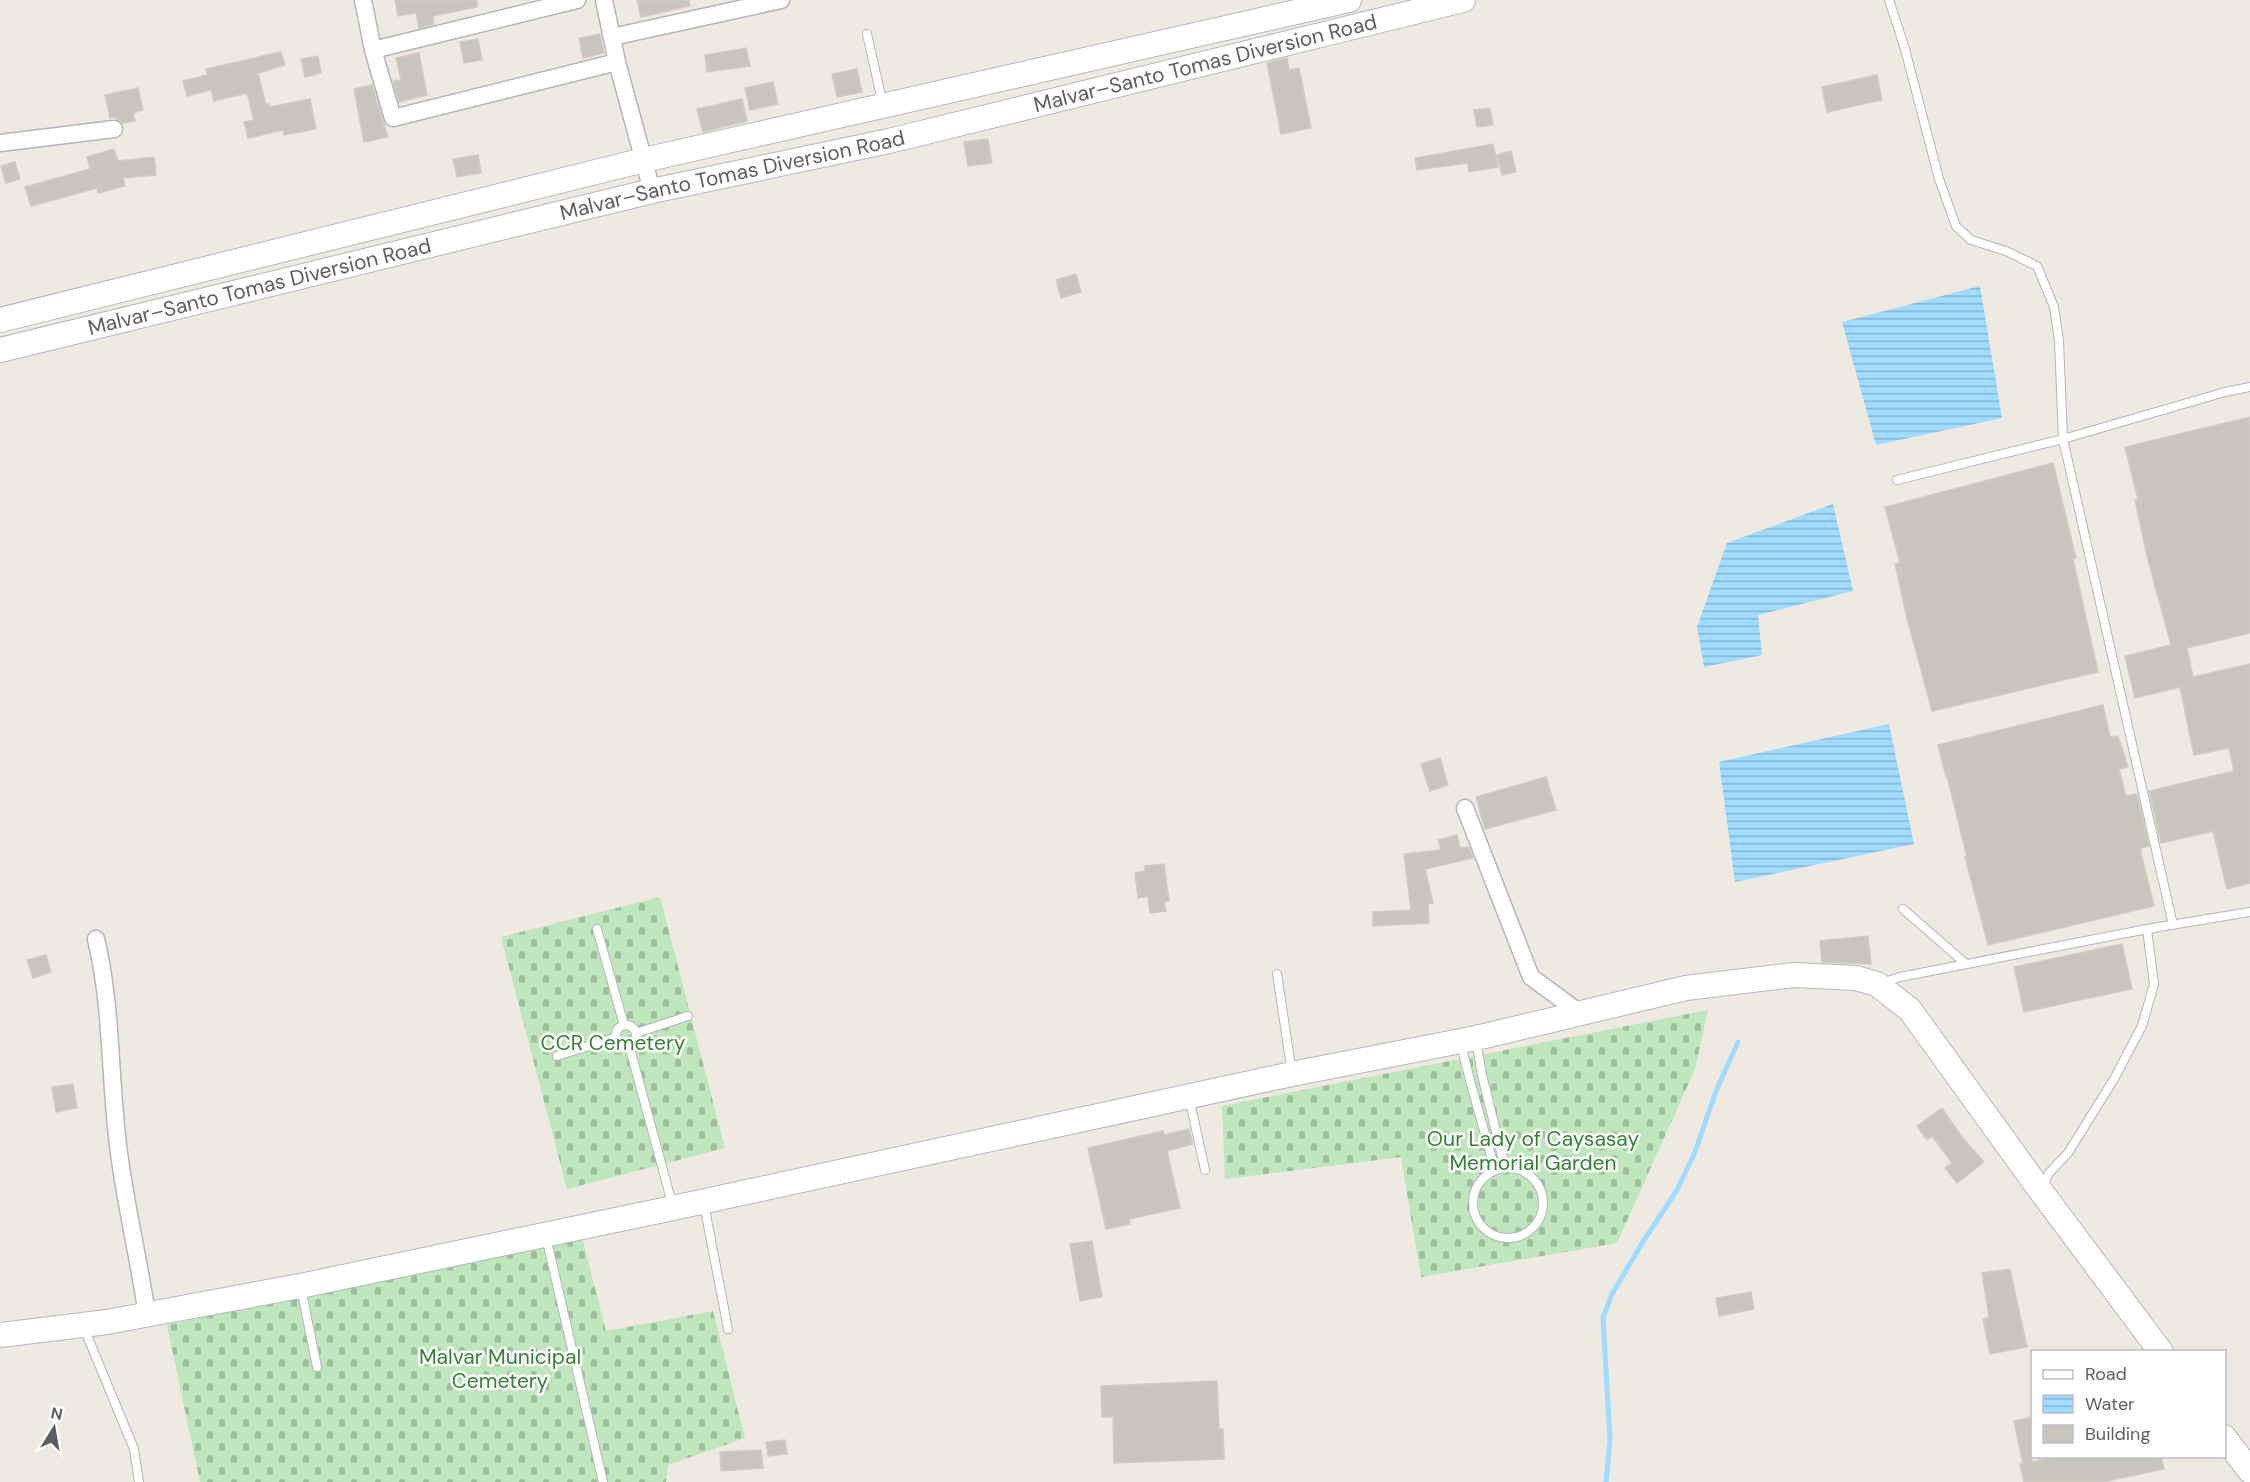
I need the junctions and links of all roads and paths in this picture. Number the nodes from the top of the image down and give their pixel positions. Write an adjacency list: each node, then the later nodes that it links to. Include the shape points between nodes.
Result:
1 (363, 0): 10 (street)
2 (577, 0): 10 (street)
3 (604, 0): 9 (street)
4 (781, 0): 9 (street)
5 (1349, 0): 12 (street, Malvar–Santo Tomas Diversion Road)
6 (1463, 0): 16 (street, Malvar–Santo Tomas Diversion Road, via 889,141)
7 (1889, 0): 20 (lane, via 1956,226 1971,240 2037,266 2055,307)
8 (867, 34): 12 (lane)
9 (612, 37): 11 (street)
10 (373, 50): 11 (street, via 393,118)
11 (617, 62): 15 (street)
12 (884, 105): 15 (street, Malvar–Santo Tomas Diversion Road)
13 (114, 129): 14 (street)
14 (0, 143)
15 (644, 160): 16 (street); 17 (street, Malvar–Santo Tomas Diversion Road)
16 (652, 191): 18 (street, Malvar–Santo Tomas Diversion Road)
17 (0, 321)
18 (0, 350)
19 (2250, 387): 20 (lane)
20 (2063, 439): 21 (lane); 25 (lane)
21 (1897, 480)
22 (1465, 807): 32 (street, via 1531,976)
23 (1903, 909): 29 (lane)
24 (2250, 912): 25 (lane)
25 (2173, 925): 27 (lane)
26 (597, 929): 34 (lane)
27 (2147, 929): 29 (lane); 45 (lane, via 2154,984 2142,1026 2068,1153 2049,1173)
28 (96, 939): 50 (street, via 110,1019 119,1154)
29 (1966, 964): 31 (lane)
30 (1277, 974): 40 (lane)
31 (1877, 984): 32 (street, via 1856,978 1794,975 1686,988); 45 (street, via 1910,1010)
32 (1580, 1013): 37 (street)
33 (688, 1016): 35 (lane)
34 (624, 1026): 35 (lane); 36 (lane)
35 (636, 1033): 38 (lane)
36 (617, 1037): 38 (lane, via 619,1042); 39 (lane)
37 (1468, 1040): 40 (street); 42 (lane, via 1482,1076); 44 (lane, via 1468,1079)
38 (629, 1045): 47 (lane)
39 (557, 1056)
40 (1292, 1074): 41 (street)
41 (1189, 1096): 43 (lane); 46 (street)
42 (1505, 1168): 44 (lane); 44 (lane, via 1531,1177 1543,1200 1535,1225 1513,1238 1487,1231 1473,1209 1478,1184)
43 (1205, 1170)
44 (1495, 1170)
45 (2040, 1190): 54 (street)
46 (703, 1200): 47 (street); 52 (lane)
47 (673, 1208): 48 (street)
48 (545, 1234): 49 (street); 59 (lane)
49 (300, 1286): 50 (street); 55 (lane)
50 (147, 1315): 51 (street)
51 (83, 1325): 53 (street); 58 (lane, via 134,1449)
52 (728, 1329)
53 (0, 1335)
54 (2160, 1350)
55 (317, 1367)
56 (2226, 1440): 57 (street)
57 (2250, 1471)
58 (139, 1482)
59 (603, 1482)

